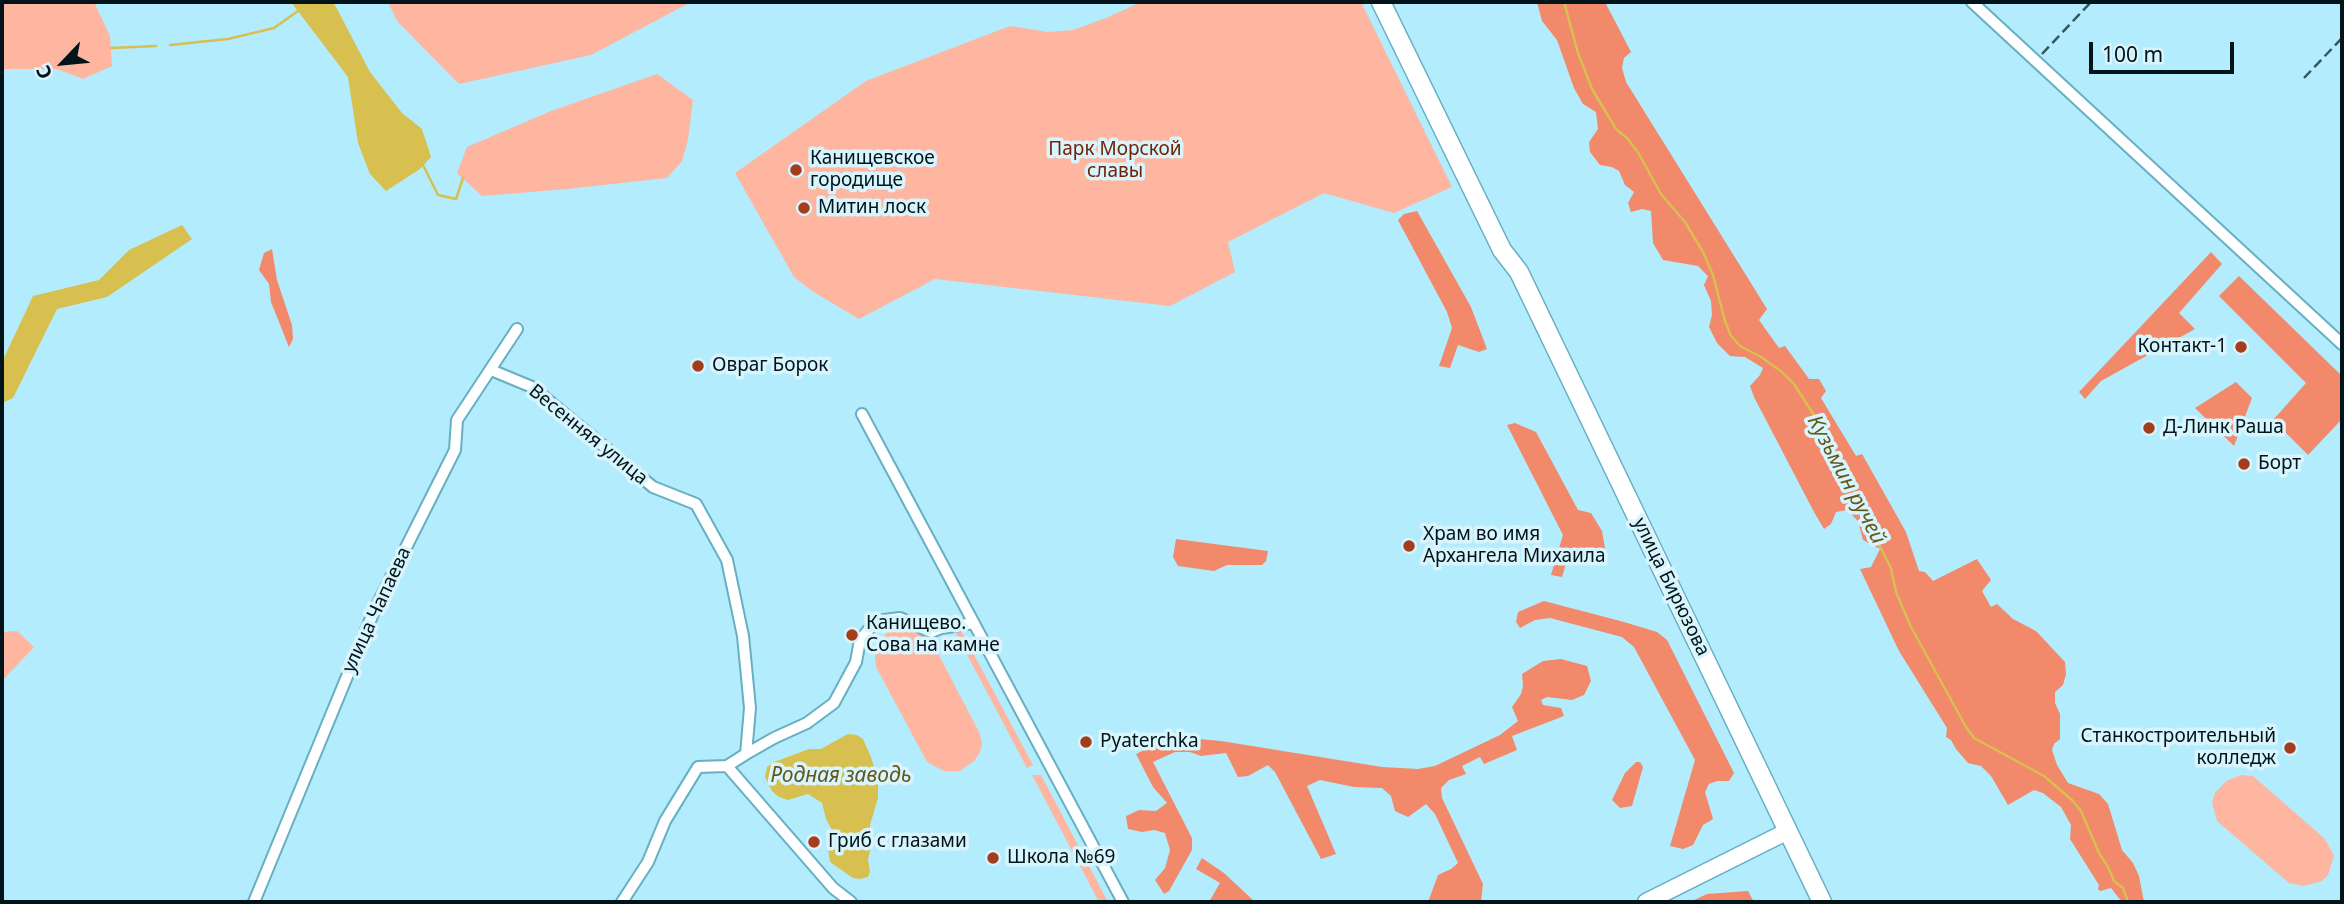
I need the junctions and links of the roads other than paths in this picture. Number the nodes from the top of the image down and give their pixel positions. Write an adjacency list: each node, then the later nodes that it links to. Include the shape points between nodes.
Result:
1 (1381, 2): 4 (main road, улица Бирюзова, via 1502,250)
2 (1393, 2): 4 (main road, улица Бирюзова, via 1512,244)
3 (1972, 2): 6 (street)
4 (1519, 272): 12 (main road, улица Бирюзова)
5 (517, 329): 7 (street, улица Чапаева)
6 (2342, 344)
7 (491, 370): 10 (street, Весенняя улица, via 532,387 653,487 696,504 727,560 743,636 750,708); 13 (street, улица Чапаева, via 457,420 455,450 374,611)
8 (862, 414): 9 (street)
9 (974, 623): 10 (street, via 931,632 900,618 876,621 860,640 856,662 834,703 807,723); 16 (street)
10 (747, 754): 11 (street)
11 (727, 766): 14 (street, via 698,767); 15 (street, via 832,888)
12 (1788, 831): 17 (main road); 18 (main road, улица Бирюзова)
13 (254, 902)
14 (622, 902)
15 (851, 902)
16 (1123, 902)
17 (1646, 902)
18 (1822, 902)

